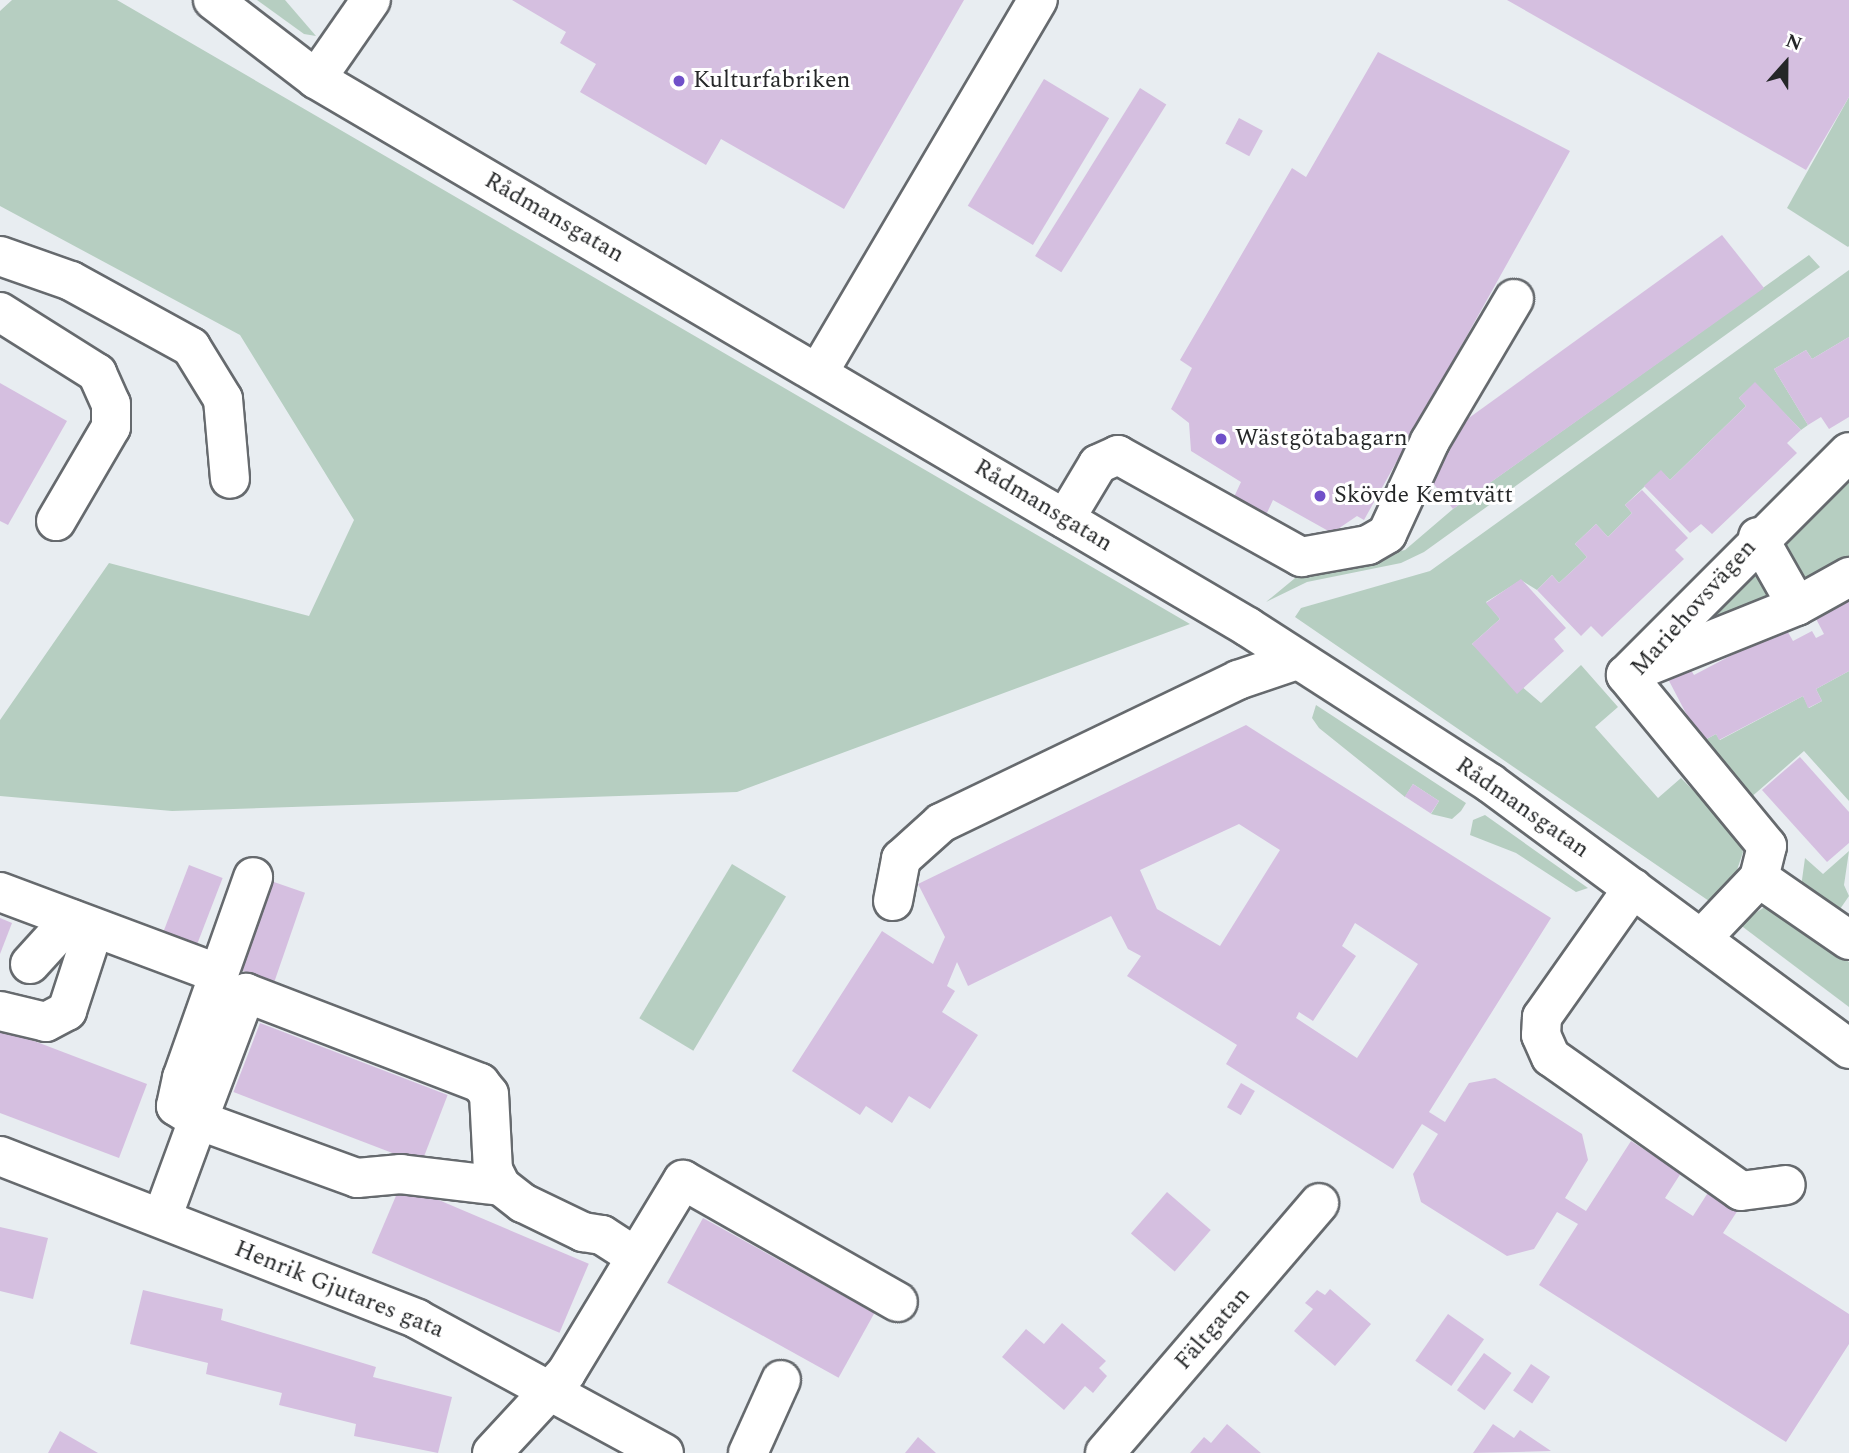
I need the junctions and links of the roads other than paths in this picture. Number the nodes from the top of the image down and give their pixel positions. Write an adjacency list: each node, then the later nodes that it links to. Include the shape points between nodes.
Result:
1 (213, 0): 4 (street, Rådmansgatan)
2 (371, 0): 4 (street)
3 (1038, 0): 8 (street)
4 (316, 79): 8 (street, Rådmansgatan)
5 (0, 256): 10 (street, via 71,281 191,347 223,399)
6 (1514, 299): 11 (street, via 1430,441 1387,534 1368,545 1301,558 1118,455 1098,464)
7 (0, 312): 12 (street, via 97,373 111,404 111,427)
8 (818, 373): 11 (street, Rådmansgatan)
9 (1849, 452): 13 (street, Mariehovsvägen)
10 (230, 479)
11 (1065, 519): 16 (street, Rådmansgatan)
12 (56, 521)
13 (1758, 537): 15 (street); 17 (street, Mariehovsvägen)
14 (1849, 577): 15 (street)
15 (1797, 606): 17 (street)
16 (1297, 660): 20 (street, Rådmansgatan, via 1490,783); 22 (street, via 1237,680 941,823 901,859)
17 (1626, 675): 19 (street, Mariehovsvägen, via 1767,846)
18 (253, 877): 27 (street)
19 (1759, 877): 24 (street); 25 (street)
20 (1633, 888): 24 (street, Rådmansgatan); 32 (street, via 1542,1017 1541,1035 1551,1057 1741,1191)
21 (0, 892): 23 (street)
22 (893, 901)
23 (83, 924): 26 (street); 27 (street); 28 (street, via 67,1011 46,1022)
24 (1701, 939): 29 (street, Rådmansgatan)
25 (1849, 940)
26 (30, 964)
27 (217, 973): 30 (street, via 176,1107)
28 (0, 1011)
29 (1849, 1049)
30 (198, 1119): 33 (street, via 357,1178 401,1174); 33 (street, via 246,993 480,1083 489,1094 493,1170); 35 (street)
31 (0, 1156): 35 (street, Henrik Gjutares gata)
32 (1786, 1185)
33 (501, 1186): 36 (street, via 523,1203 583,1233 602,1235)
34 (1319, 1203): 43 (street, Fältgatan)
35 (162, 1218): 39 (street, Henrik Gjutares gata, via 417,1319)
36 (633, 1255): 37 (street, via 683,1180); 39 (street, via 566,1373)
37 (898, 1303)
38 (781, 1380): 42 (street)
39 (549, 1386): 40 (street); 41 (street, Henrik Gjutares gata)
40 (492, 1453)
41 (664, 1453)
42 (748, 1453)
43 (1105, 1453)

